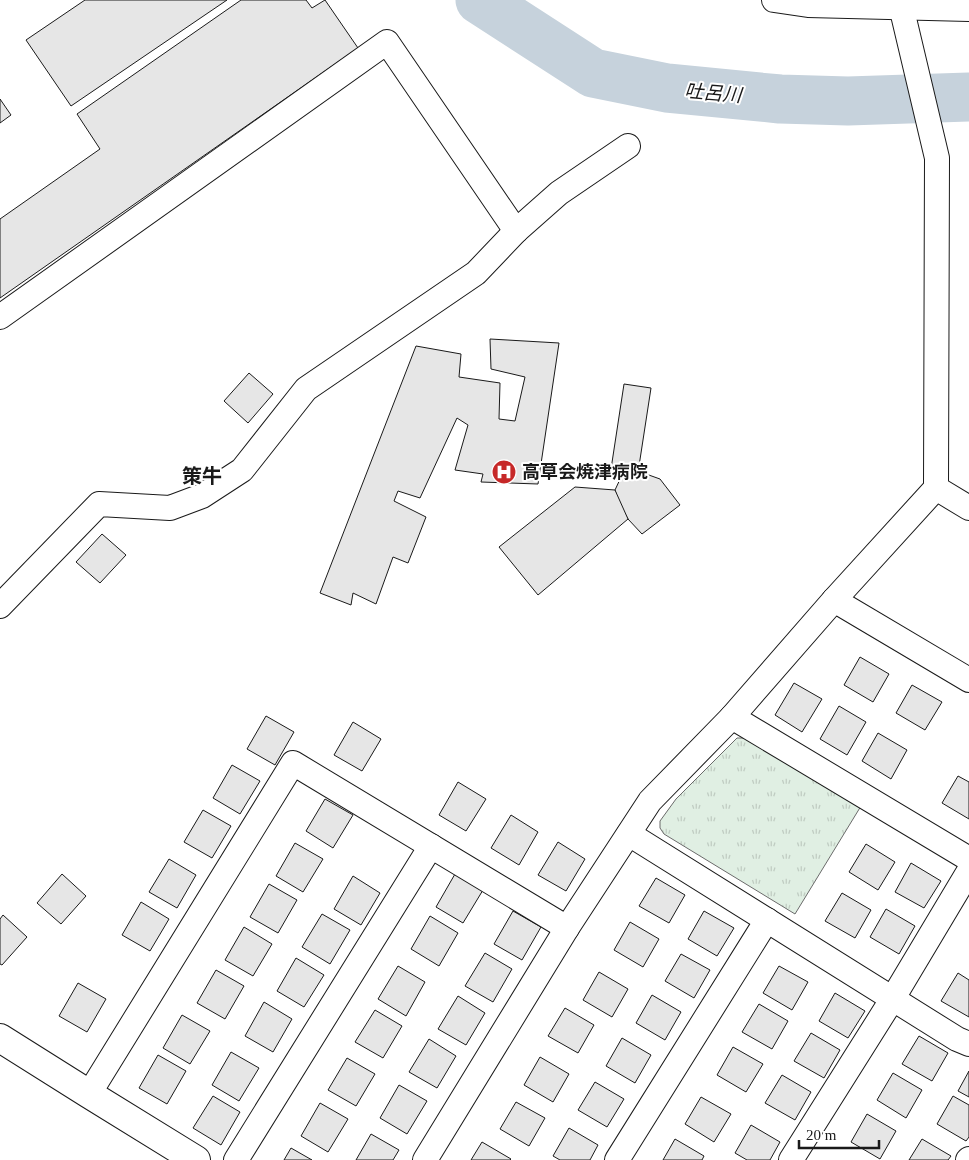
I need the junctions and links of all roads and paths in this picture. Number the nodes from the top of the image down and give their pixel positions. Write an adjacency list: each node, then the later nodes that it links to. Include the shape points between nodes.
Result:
1 (774, 0): 3 (street, via 808,5)
2 (931, 4): 3 (street); 4 (street)
3 (901, 6): 8 (street, via 937,158)
4 (969, 8)
5 (628, 146): 6 (street, via 559,193)
6 (516, 231): 7 (street, via 387,42); 11 (street, via 476,273 306,389 242,470 202,496 170,508 99,504)
7 (0, 317)
8 (936, 488): 9 (street); 10 (street)
9 (969, 508)
10 (834, 600): 12 (street); 13 (street)
11 (0, 606)
12 (969, 680)
13 (732, 717): 14 (street, via 650,802); 16 (street)
14 (629, 834): 18 (street); 19 (street)
15 (431, 846): 19 (street); 23 (street, via 292,763); 25 (street)
16 (969, 859)
17 (969, 871): 20 (street)
18 (767, 920): 20 (street); 27 (street)
19 (567, 928): 26 (street)
20 (893, 998): 22 (street); 28 (street)
21 (0, 1038): 23 (street)
22 (969, 1044)
23 (88, 1094): 24 (street)
24 (196, 1160)
25 (236, 1160)
26 (425, 1160)
27 (617, 1160)
28 (791, 1160)

